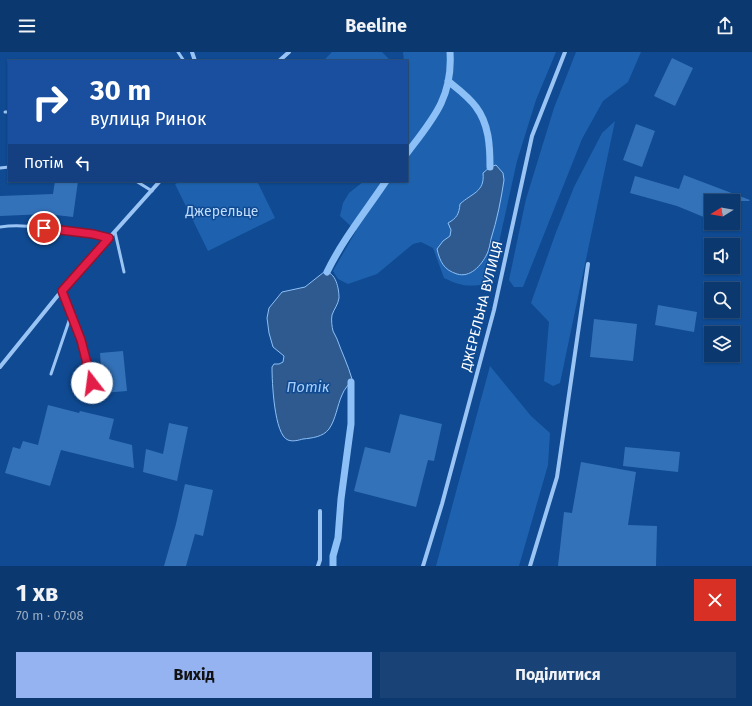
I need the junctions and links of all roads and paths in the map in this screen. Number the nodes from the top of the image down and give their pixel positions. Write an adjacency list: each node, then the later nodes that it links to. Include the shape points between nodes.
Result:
1 (289, 52): 3 (street)
2 (565, 52): 19 (street, ДЖЕРЕЛЬНА ВУЛИЦЯ, via 532,136 494,310)
3 (281, 60)
4 (138, 182): 6 (lane)
5 (159, 182): 6 (street)
6 (152, 190): 8 (street)
7 (0, 227): 9 (lane, via 30,226)
8 (115, 232): 9 (street); 11 (lane)
9 (109, 238): 12 (street)
10 (588, 264): 20 (street, via 557,477)
11 (124, 272)
12 (62, 291): 13 (lane); 14 (street)
13 (71, 315): 15 (lane); 16 (lane, via 81,340)
14 (0, 367)
15 (51, 374)
16 (92, 383)
17 (320, 511): 18 (street)
18 (318, 566)
19 (423, 566)
20 (530, 566)

